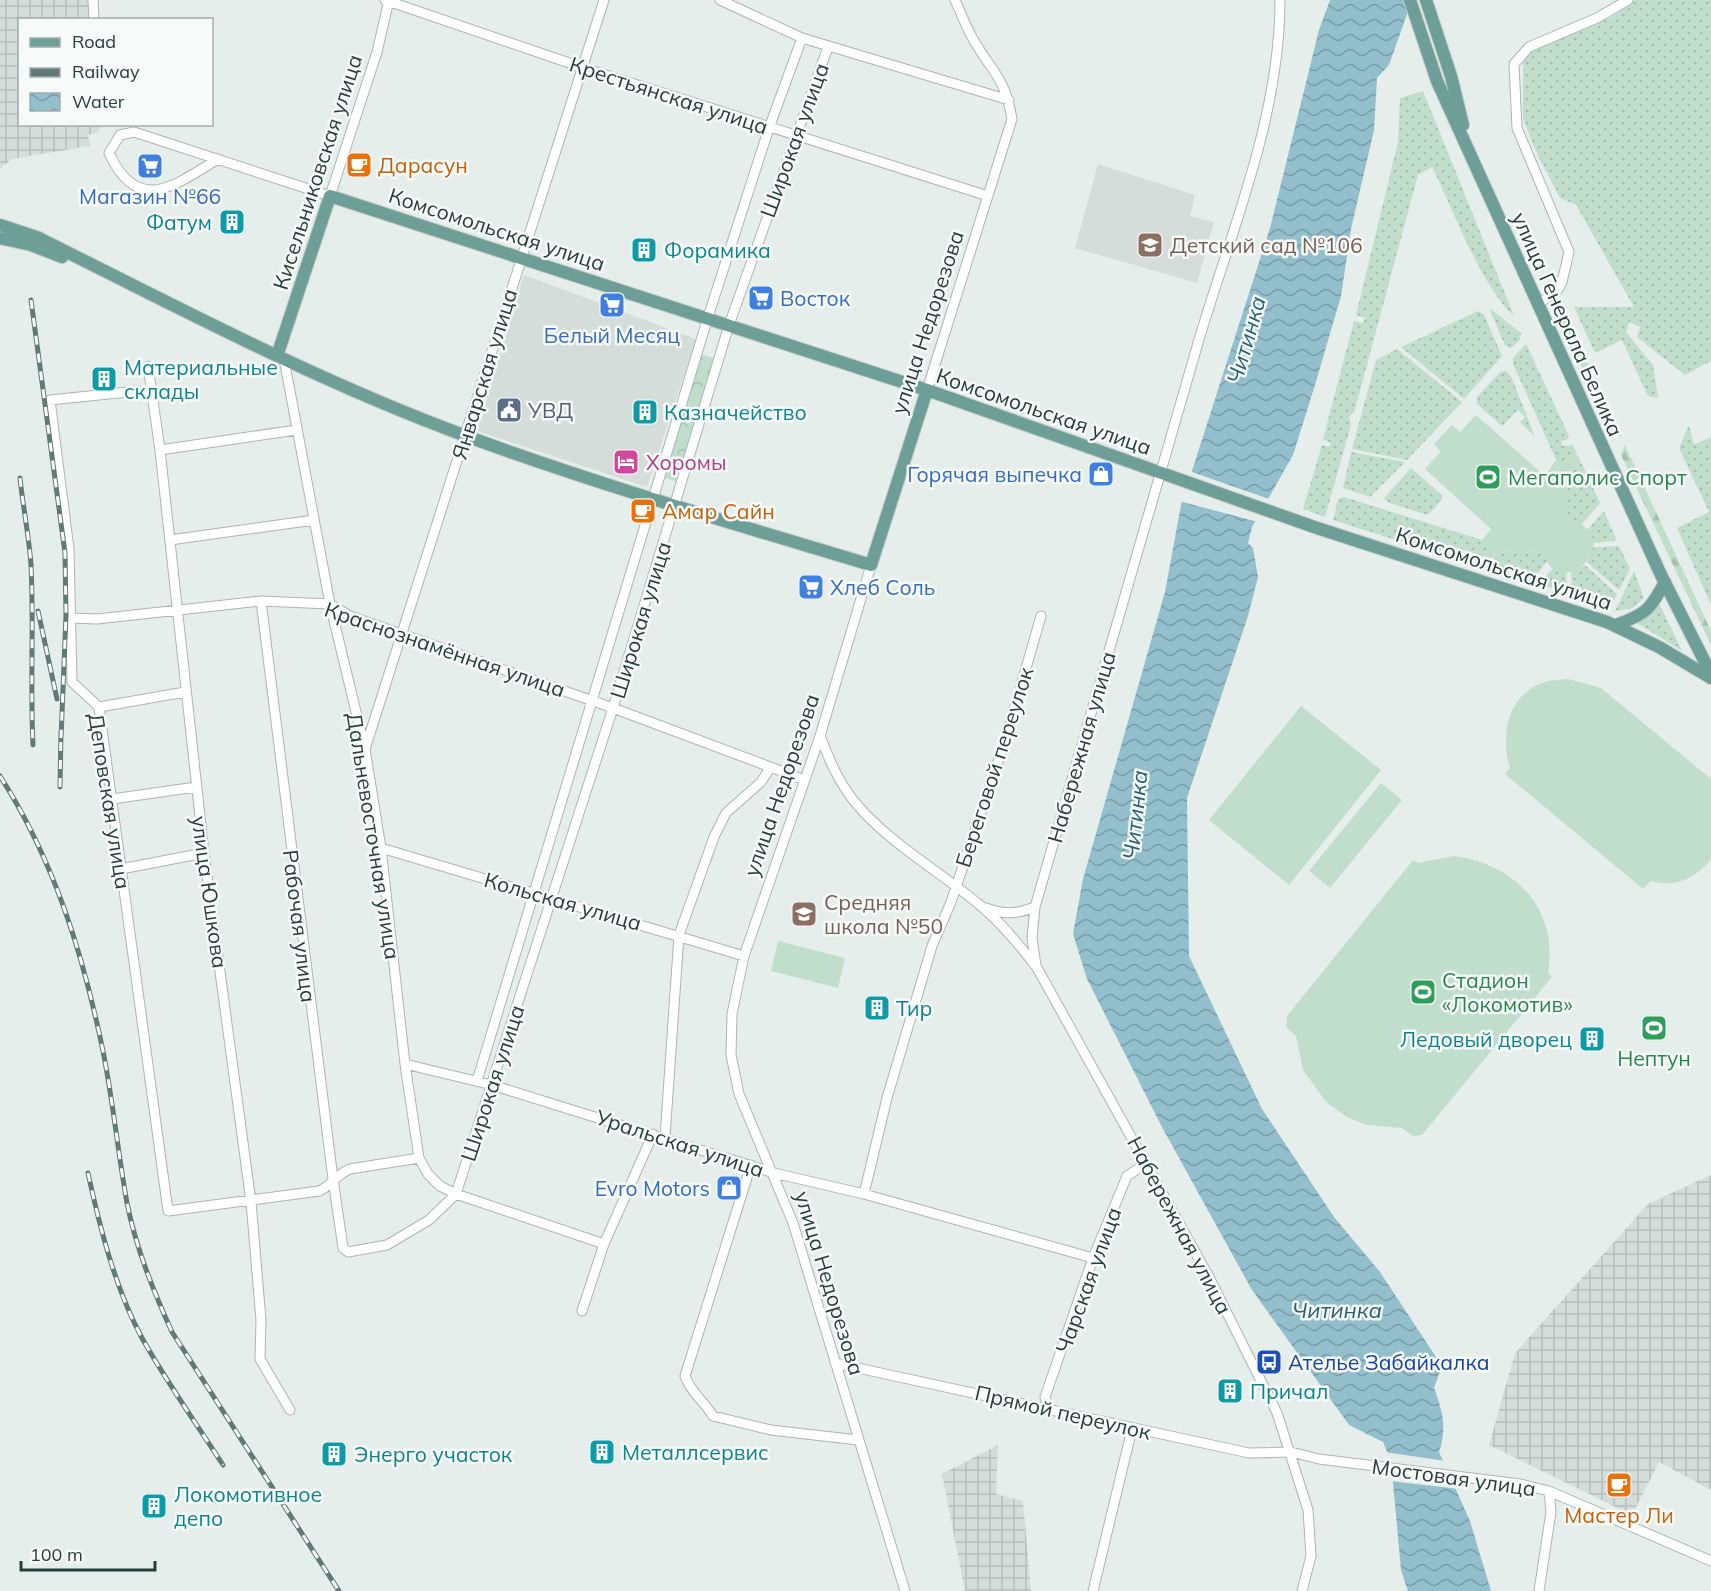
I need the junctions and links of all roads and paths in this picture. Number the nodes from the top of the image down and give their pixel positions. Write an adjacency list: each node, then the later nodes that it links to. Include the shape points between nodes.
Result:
1 (93, 0): 10 (street)
2 (388, 0): 13 (street, Крестьянская улица); 19 (street, Кисельниковская улица, via 377,52)
3 (604, 0): 13 (street, Январская улица)
4 (720, 0): 11 (street)
5 (955, 0): 14 (street, улица Недорезова, via 973,39 998,72)
6 (1280, 0): 35 (street, Набережная улица, via 1278,48 1262,137)
7 (1410, 0): 17 (main road, улица Генерала Белика, via 1437,81)
8 (1426, 0): 17 (main road, улица Генерала Белика, via 1451,76)
9 (1628, 0): 25 (street, via 1529,47 1514,64 1517,128 1569,252 1557,291)
10 (94, 18)
11 (802, 38): 12 (street); 15 (street, Широкая улица)
12 (828, 46): 14 (street); 16 (street, Широкая улица)
13 (584, 68): 15 (street, Крестьянская улица); 23 (street, Январская улица)
14 (1009, 100): 20 (street, улица Недорезова, via 1012,119)
15 (769, 128): 16 (street, Крестьянская улица); 26 (street, Широкая улица)
16 (795, 136): 20 (street, Крестьянская улица); 27 (street, Широкая улица)
17 (1470, 153): 25 (main road, улица Генерала Белика)
18 (218, 159): 18 (street, Комсомольская улица, via 134,132 120,135 109,153 118,173 136,188 152,192 169,189); 19 (street, Комсомольская улица)
19 (330, 196): 23 (main road, Комсомольская улица); 28 (main road, Кисельниковская улица)
20 (988, 196): 30 (street, улица Недорезова)
21 (0, 225): 24 (main road, via 39,238)
22 (0, 238): 24 (main road, via 31,245)
23 (520, 258): 26 (main road, Комсомольская улица); 33 (street, Январская улица)
24 (142, 289): 28 (main road)
25 (1538, 304): 41 (main road, улица Генерала Белика)
26 (708, 317): 27 (main road, Комсомольская улица); 36 (street, Широкая улица)
27 (729, 325): 30 (main road, Комсомольская улица); 37 (street, Широкая улица)
28 (280, 358): 32 (street, Дальневосточная улица); 33 (main road)
29 (148, 366): 31 (street, улица Юшкова)
30 (927, 390): 35 (main road, Комсомольская улица); 40 (main road, улица Недорезова)
31 (153, 399): 34 (street, улица Юшкова); 46 (street, Деповская улица, via 138,391 50,400 69,549)
32 (296, 430): 34 (street); 38 (street, Дальневосточная улица)
33 (464, 436): 36 (main road); 48 (street, Январская улица)
34 (160, 450): 39 (street, улица Юшкова)
35 (1160, 472): 47 (main road, Комсомольская улица, via 1317,528); 67 (street, Набережная улица)
36 (654, 500): 37 (main road); 51 (street, Широкая улица)
37 (674, 506): 40 (main road); 53 (street, Широкая улица)
38 (314, 520): 39 (street); 43 (street, Дальневосточная улица)
39 (170, 540): 44 (street, улица Юшкова)
40 (871, 565): 54 (street, улица Недорезова)
41 (1665, 582): 47 (main road, via 1652,608); 49 (main road, улица Генерала Белика)
42 (261, 601): 43 (street, Краснознамённая улица); 44 (street, Краснознамённая улица); 80 (street, Рабочая улица)
43 (330, 604): 48 (street, Краснознамённая улица, via 350,616); 55 (street, Дальневосточная улица)
44 (178, 609): 46 (street, Краснознамённая улица, via 97,619); 50 (street, улица Юшкова)
45 (1041, 616): 63 (street, Береговой переулок, via 1008,730)
46 (70, 618): 52 (street, Деповская улица, via 72,682)
47 (1616, 625): 49 (main road, Комсомольская улица)
48 (403, 635): 51 (street, Краснознамённая улица); 55 (street, Январская улица)
49 (1711, 676)
50 (185, 692): 52 (street); 58 (street, улица Юшкова)
51 (593, 701): 53 (street, Краснознамённая улица); 64 (street, Широкая улица)
52 (99, 707): 59 (street, Деповская улица)
53 (613, 708): 56 (street, Краснознамённая улица); 65 (street, Широкая улица)
54 (820, 736): 57 (street, улица Недорезова); 63 (street, via 830,762 854,802)
55 (365, 749): 60 (street, Дальневосточная улица)
56 (770, 768): 57 (street, Краснознамённая улица); 68 (street, via 761,782 726,813)
57 (805, 780): 69 (street, улица Недорезова)
58 (196, 787): 59 (street); 61 (street, улица Юшкова)
59 (112, 799): 62 (street, Деповская улица)
60 (381, 848): 64 (street, Кольская улица); 71 (street, Дальневосточная улица)
61 (204, 853): 62 (street); 83 (street, улица Юшкова)
62 (121, 869): 83 (street, Деповская улица, via 168,1211)
63 (955, 886): 66 (street); 82 (street, Береговой переулок, via 932,946 887,1098)
64 (536, 893): 65 (street, Кольская улица); 72 (street, Широкая улица)
65 (551, 897): 68 (street, Кольская улица); 73 (street, Широкая улица)
66 (981, 906): 67 (street, via 1002,914); 70 (street)
67 (1035, 907): 70 (street, Набережная улица, via 1032,938)
68 (679, 935): 69 (street, Кольская улица); 75 (street)
69 (744, 956): 79 (street, улица Недорезова, via 732,1014 731,1055 740,1094)
70 (1036, 966): 77 (street, Набережная улица)
71 (405, 1064): 72 (street, Уральская улица); 76 (street, Дальневосточная улица)
72 (477, 1082): 73 (street, Уральская улица)
73 (492, 1085): 74 (street, Уральская улица); 81 (street, Широкая улица)
74 (653, 1134): 75 (street, Уральская улица); 84 (street)
75 (664, 1137): 78 (street, Уральская улица)
76 (419, 1158): 80 (street, via 360,1166); 81 (street, Дальневосточная улица, via 440,1186)
77 (1147, 1163): 85 (street, Чарская улица, via 1127,1176); 92 (street, Набережная улица, via 1245,1346)
78 (752, 1165): 79 (street, Уральская улица); 91 (street, via 685,1376 690,1391 713,1416 771,1430)
79 (774, 1173): 82 (street, Уральская улица); 87 (street, улица Недорезова)
80 (333, 1179): 81 (street, Рабочая улица, via 344,1251 348,1252 387,1245 429,1220); 83 (street, via 319,1191)
81 (456, 1194): 84 (street, Дальневосточная улица)
82 (864, 1194): 85 (street, Уральская улица)
83 (251, 1202): 89 (street, улица Юшкова, via 261,1320 260,1359)
84 (604, 1244): 86 (street)
85 (1093, 1258): 88 (street, Чарская улица, via 1045,1397)
86 (582, 1311)
87 (835, 1363): 88 (street, Прямой переулок); 91 (street, улица Недорезова)
88 (1048, 1407): 90 (street, Прямой переулок)
89 (290, 1410)
90 (1132, 1429): 92 (street, Прямой переулок, via 1255,1454); 96 (street)
91 (858, 1440): 95 (street, улица Недорезова)
92 (1291, 1452): 93 (street, Мостовая улица); 97 (street, Набережная улица, via 1308,1510 1311,1556)
93 (1549, 1491): 94 (street, Мостовая улица); 98 (street, via 1551,1512)
94 (1711, 1561)
95 (905, 1591)
96 (1093, 1591)
97 (1302, 1591)
98 (1539, 1591)

